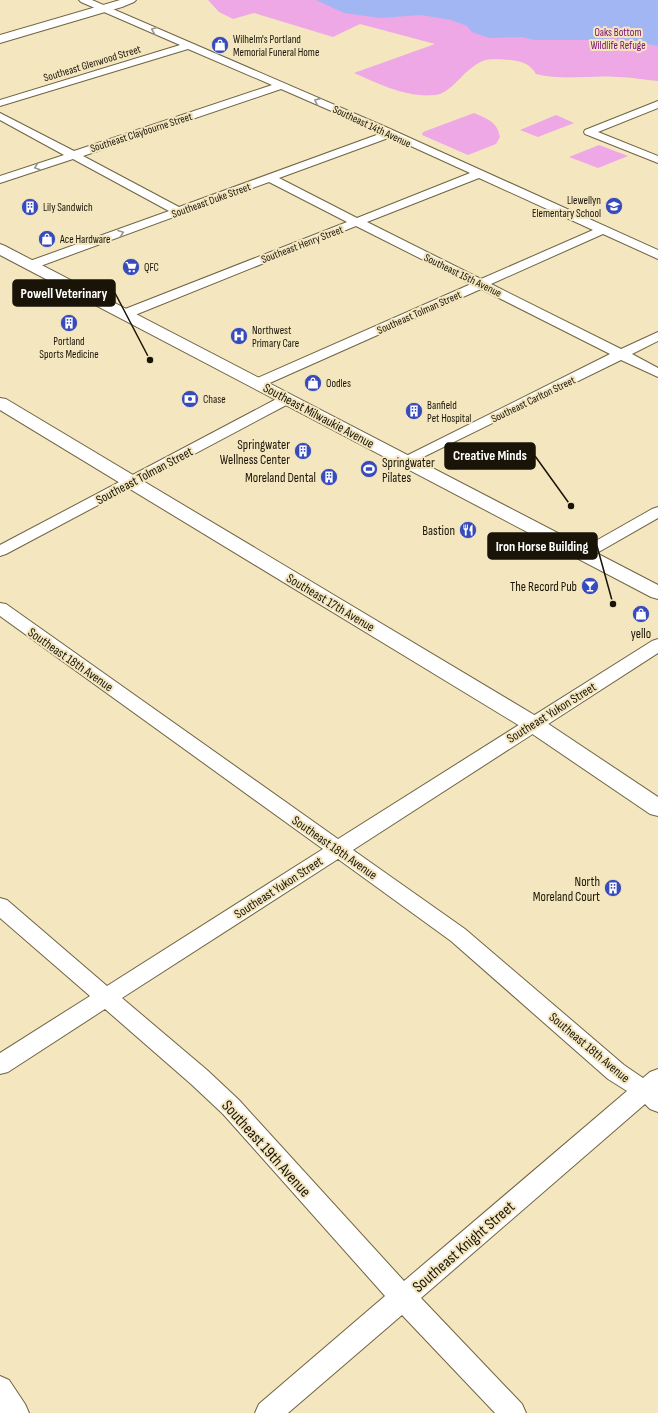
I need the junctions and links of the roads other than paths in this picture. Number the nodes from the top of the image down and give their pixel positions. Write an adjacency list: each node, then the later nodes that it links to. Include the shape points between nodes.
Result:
1 (84, 0): 3 (street, Southeast 14th Avenue)
2 (130, 0): 3 (street)
3 (105, 9): 4 (street); 5 (street, Southeast 14th Avenue, one-way to 3)
4 (0, 39)
5 (190, 45): 6 (street, Southeast 14th Avenue); 7 (street, Southeast Glenwood Street)
6 (282, 86): 10 (street, Southeast 14th Avenue, one-way to 6); 11 (street, Southeast Claybourne Street)
7 (0, 103)
8 (658, 104): 12 (street, via 589,132)
9 (0, 116): 11 (street)
10 (390, 134): 13 (street, Southeast 14th Avenue); 14 (street, Southeast Duke Street)
11 (73, 155): 15 (street, Southeast Claybourne Street, one-way to 15); 16 (street)
12 (658, 160)
13 (478, 174): 17 (street, Southeast Henry Street); 18 (street, Southeast 14th Avenue)
14 (269, 178): 16 (street, Southeast Duke Street); 17 (street, Southeast 15th Avenue)
15 (0, 180)
16 (178, 211): 21 (street, Southeast Duke Street, one-way to 16)
17 (357, 222): 22 (street, Southeast 15th Avenue); 23 (street, Southeast Henry Street)
18 (603, 230): 20 (street, Southeast 14th Avenue); 22 (street, Southeast Tolman Street)
19 (0, 249): 21 (street, Southeast Milwaukie Avenue)
20 (658, 255)
21 (31, 265): 23 (street, Southeast Milwaukie Avenue)
22 (481, 284): 25 (street, Southeast 15th Avenue); 27 (street, Southeast Tolman Street)
23 (125, 314): 27 (street, Southeast Milwaukie Avenue)
24 (658, 336): 25 (street, Southeast Carlton Street)
25 (622, 354): 26 (street, Southeast 15th Avenue); 30 (street, Southeast Carlton Street)
26 (658, 373)
27 (258, 383): 28 (street, Southeast Milwaukie Avenue)
28 (287, 398): 30 (street, Southeast Milwaukie Avenue); 31 (street, Southeast Tolman Street)
29 (0, 403): 31 (street, Southeast 17th Avenue)
30 (408, 461): 34 (street, Southeast Milwaukie Avenue)
31 (130, 482): 33 (street, Southeast Tolman Street); 38 (street, Southeast 17th Avenue)
32 (658, 512): 34 (street)
33 (0, 551)
34 (584, 554): 35 (street, Southeast Milwaukie Avenue)
35 (658, 593)
36 (0, 608): 40 (street, Southeast 18th Avenue)
37 (658, 645): 38 (street, Southeast Yukon Street)
38 (533, 724): 39 (street, Southeast 17th Avenue); 40 (street, Southeast Yukon Street)
39 (658, 808)
40 (337, 849): 42 (street, Southeast Yukon Street); 44 (street, Southeast 18th Avenue, via 458,935 616,1072)
41 (0, 906): 42 (street, Southeast 19th Avenue)
42 (105, 998): 43 (street, Southeast Yukon Street); 45 (street, Southeast 19th Avenue, via 231,1107)
43 (0, 1065)
44 (654, 1090): 45 (street, Southeast Knight Street)
45 (403, 1298): 48 (street, Southeast Knight Street); 49 (street, Southeast 19th Avenue)
46 (0, 1389): 47 (street)
47 (16, 1413)
48 (268, 1413)
49 (513, 1413)

